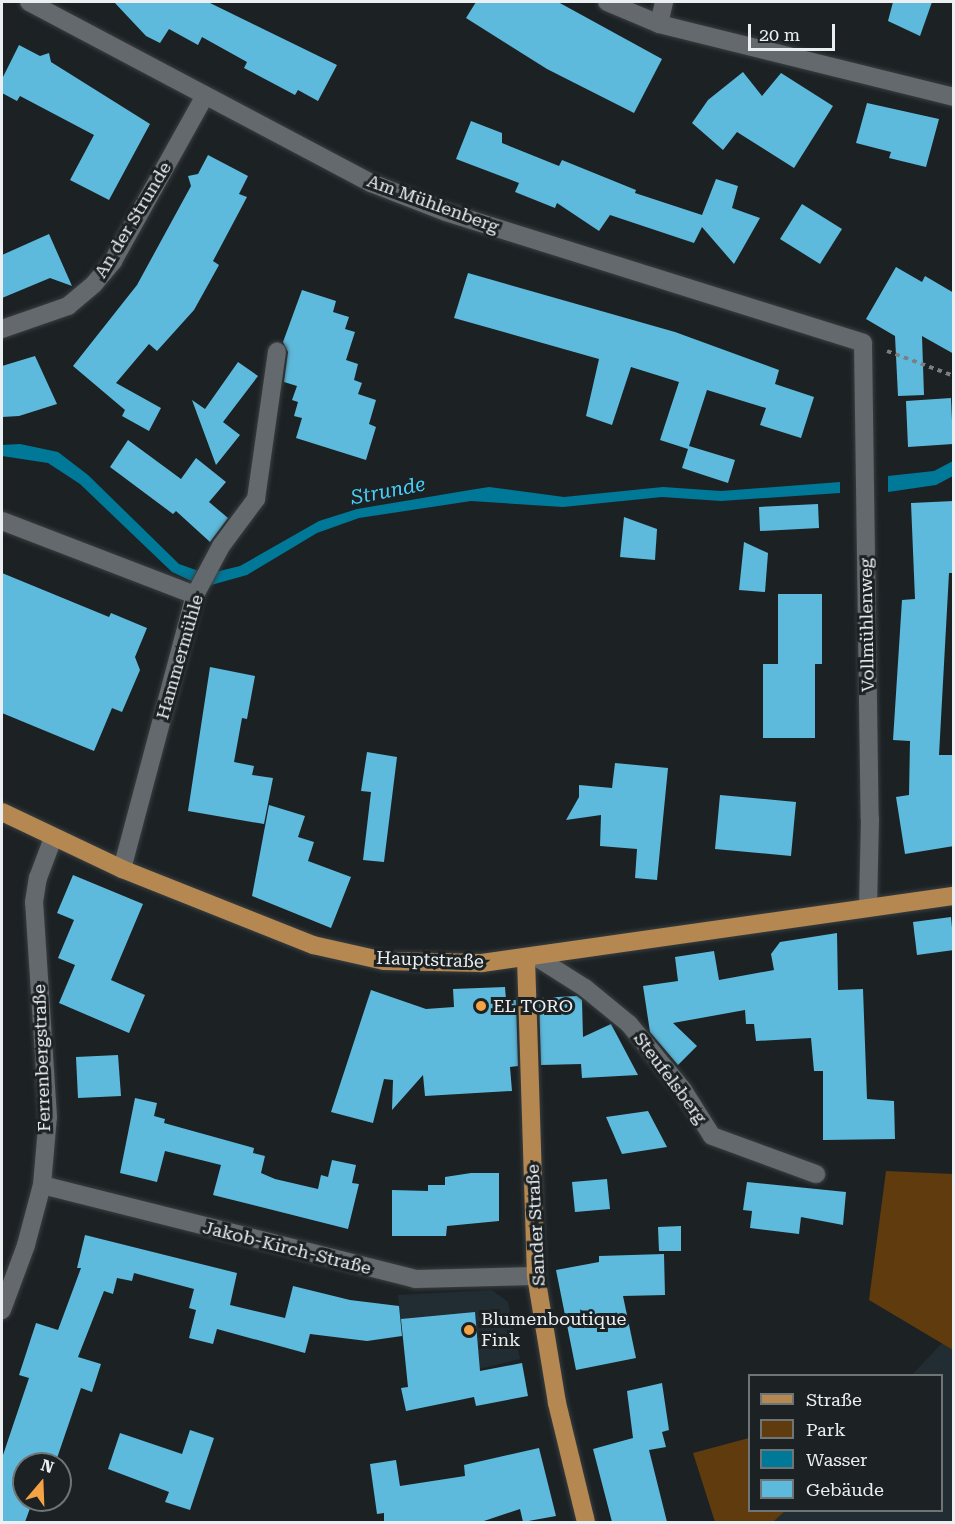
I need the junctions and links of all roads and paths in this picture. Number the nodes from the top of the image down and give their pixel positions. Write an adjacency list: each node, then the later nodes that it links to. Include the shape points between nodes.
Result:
1 (29, 2): 5 (street, Am Mühlenberg)
2 (607, 2): 4 (street)
3 (664, 2): 4 (street)
4 (659, 24): 6 (street)
5 (205, 96): 7 (street, An der Strunde, via 113,261 94,284 68,306); 8 (street, Am Mühlenberg, via 371,183 446,212)
6 (954, 97)
7 (2, 329)
8 (863, 343): 10 (path); 17 (street, Vollmühlenweg)
9 (277, 351): 12 (street, Hammermühle, via 256,500 221,546)
10 (954, 376)
11 (2, 520): 12 (street)
12 (195, 595): 15 (street, Hammermühle)
13 (2, 812): 14 (main road, Hauptstraße)
14 (53, 838): 15 (main road, Hauptstraße); 20 (street, Ferrenbergstraße, via 34,902 48,1116)
15 (123, 868): 18 (main road, Hauptstraße, via 313,945 352,956 467,964)
16 (954, 896): 17 (main road, Hauptstraße)
17 (868, 906): 18 (main road, Hauptstraße)
18 (531, 957): 19 (street, Steufelsberg, via 629,1024 683,1090 712,1136); 21 (main road, Sander Straße)
19 (816, 1174)
20 (42, 1185): 21 (street, Jakob-Kirch-Straße, via 415,1279); 22 (street, Ferrenbergstraße, via 26,1245)
21 (536, 1276): 23 (main road, Sander Straße, via 557,1403)
22 (2, 1310)
23 (586, 1522)

